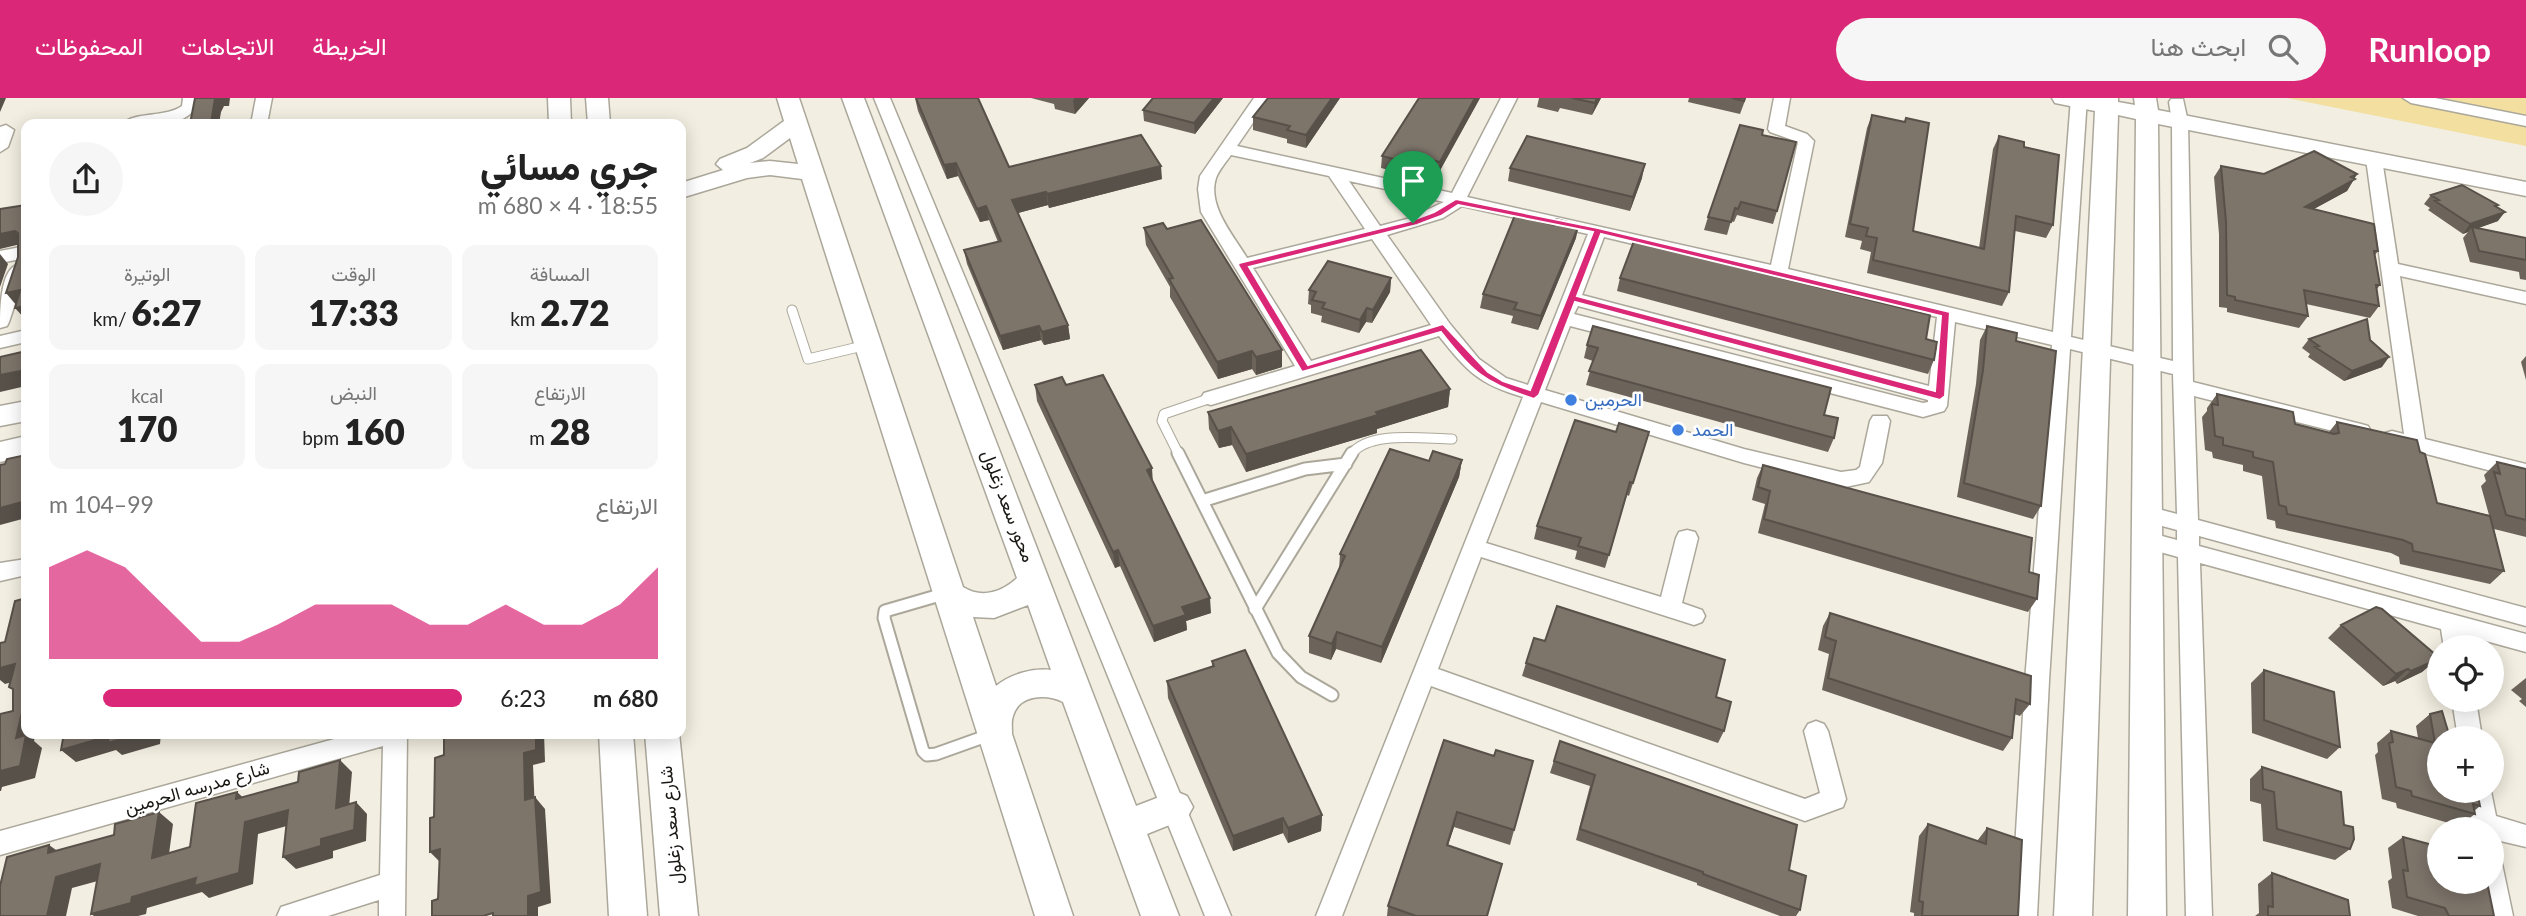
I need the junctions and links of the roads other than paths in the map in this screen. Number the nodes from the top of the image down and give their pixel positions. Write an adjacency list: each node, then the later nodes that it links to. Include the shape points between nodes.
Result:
1 (191, 98): 14 (street, via 189,108 178,116)
2 (264, 98): 15 (street)
3 (559, 98): 16 (street)
4 (597, 98): 17 (street)
5 (853, 98): 19 (street, محور سعد زغلول)
6 (882, 98): 19 (street)
7 (1262, 98): 22 (street)
8 (1509, 98): 30 (street)
9 (1782, 98): 38 (street, via 1776,129 1806,141)
10 (2410, 98): 18 (street)
11 (2087, 100): 12 (street); 47 (street); 49 (street)
12 (2162, 107): 23 (street); 24 (street); 50 (street); 52 (street)
13 (792, 111): 25 (street); 27 (street, via 755,153)
14 (160, 119)
15 (260, 119)
16 (560, 119)
17 (599, 119)
18 (2526, 121)
19 (877, 123): 72 (street, محور سعد زغلول); 90 (street)
20 (6, 130): 21 (street)
21 (0, 147)
22 (1227, 149): 26 (street); 36 (street, via 1206,184 1210,212)
23 (2374, 159): 29 (street); 37 (street)
24 (2526, 170)
25 (813, 173): 28 (street, via 769,168); 48 (street)
26 (1336, 175): 30 (street); 32 (street)
27 (686, 176)
28 (686, 189)
29 (2526, 189)
30 (1456, 202): 31 (street); 32 (street, via 1426,219)
31 (1598, 231): 38 (street); 40 (street)
32 (1376, 232): 36 (street); 44 (street)
33 (21, 253): 34 (street)
34 (0, 257)
35 (21, 261): 43 (street)
36 (1243, 265): 51 (street)
37 (2391, 268): 39 (street); 59 (street)
38 (1778, 274): 42 (street)
39 (2526, 298)
40 (1568, 308): 42 (street, via 1923,410 1937,406 1940,396); 53 (street)
41 (792, 310): 48 (lane, via 808,359)
42 (1947, 314): 47 (street)
43 (0, 322)
44 (1443, 328): 51 (street); 53 (street, via 1484,374)
45 (21, 338): 46 (street)
46 (0, 342)
47 (2063, 342): 49 (street); 105 (street, via 2038,658)
48 (867, 345): 73 (street)
49 (2097, 350): 50 (street); 106 (street)
50 (2147, 362): 52 (street); 66 (street)
51 (1306, 369): 54 (street)
52 (2184, 379): 59 (street); 65 (street)
53 (1534, 395): 57 (street, via 1841,480 1867,472); 68 (street)
54 (1211, 398): 64 (lane, via 1167,412 1161,419)
55 (21, 412): 56 (street)
56 (0, 416)
57 (1880, 421)
58 (1452, 439): 62 (lane, via 1379,438 1355,449)
59 (2416, 444): 63 (street)
60 (21, 447): 61 (street)
61 (0, 452)
62 (1346, 464): 64 (lane, via 1305,469); 75 (lane)
63 (2526, 472)
64 (1202, 501): 75 (lane)
65 (2188, 525): 66 (street); 69 (street); 77 (street)
66 (2147, 527): 69 (street); 107 (street)
67 (1687, 538): 74 (street)
68 (1474, 547): 74 (street); 81 (street)
69 (2189, 551): 78 (street); 108 (street)
70 (21, 568): 71 (street)
71 (0, 572)
72 (1035, 579): 73 (street, via 1012,600 991,606 966,604); 82 (street, محور سعد زغلول)
73 (947, 593): 85 (street); 85 (lane, via 885,611 923,751 936,754)
74 (1670, 608): 76 (street)
75 (1255, 609): 83 (lane, via 1289,666)
76 (1694, 616)
77 (2526, 617)
78 (2451, 623): 79 (street); 80 (street)
79 (2453, 635)
80 (2526, 643)
81 (1424, 674): 84 (street, via 1805,810 1834,799); 104 (street)
82 (1075, 692): 85 (street, via 1055,682 1019,687 996,712); 91 (street, محور سعد زغلول)
83 (1332, 695)
84 (1816, 731)
85 (995, 733): 101 (street)
86 (373, 739): 94 (street, شارع مدرسه الحرمين)
87 (395, 739): 95 (street)
88 (616, 739): 99 (street)
89 (663, 739): 100 (street, شارع سعد زغلول)
90 (1175, 807): 91 (street); 103 (street)
91 (1125, 826): 102 (street, محور سعد زغلول)
92 (2504, 831): 93 (street)
93 (2526, 836)
94 (0, 843)
95 (393, 883): 97 (street); 98 (street)
96 (2496, 894): 109 (street)
97 (290, 916)
98 (392, 916)
99 (628, 916)
100 (679, 916)
101 (1054, 916)
102 (1160, 916)
103 (1218, 916)
104 (1329, 916)
105 (2024, 916)
106 (2073, 916)
107 (2147, 916)
108 (2199, 916)
109 (2500, 916)

